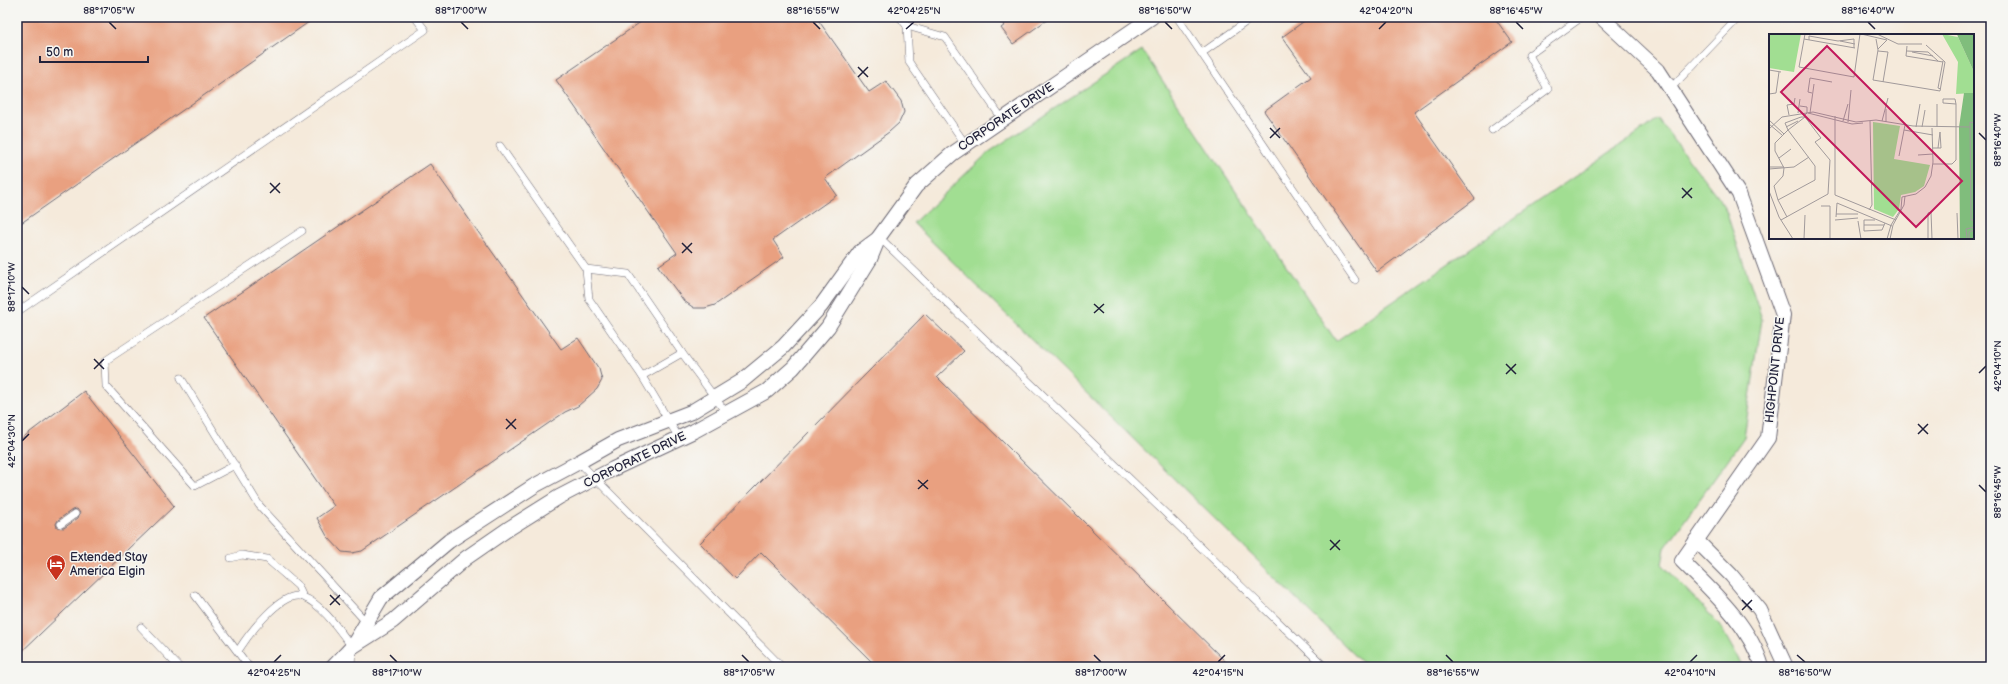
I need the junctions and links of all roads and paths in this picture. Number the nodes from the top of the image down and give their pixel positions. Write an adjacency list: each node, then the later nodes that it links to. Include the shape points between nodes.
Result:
1 (416, 17): 20 (lane, via 425,30)
2 (900, 17): 9 (lane)
3 (1152, 17): 12 (street, CORPORATE DRIVE)
4 (1177, 17): 10 (lane)
5 (1253, 17): 10 (lane)
6 (1582, 17): 13 (lane, via 1529,55 1548,89)
7 (1601, 17): 11 (street, HIGHPOINT DRIVE, via 1658,70)
8 (1739, 17): 11 (lane)
9 (907, 26): 12 (lane, via 945,37); 14 (lane, via 909,62)
10 (1202, 53): 19 (lane)
11 (1670, 89): 33 (street, HIGHPOINT DRIVE, via 1739,194 1783,315 1768,438)
12 (1003, 120): 14 (street, CORPORATE DRIVE)
13 (1492, 130)
14 (966, 145): 17 (street, CORPORATE DRIVE, via 916,186)
15 (500, 146): 18 (lane)
16 (302, 231): 29 (lane, via 105,361 106,386 195,486)
17 (879, 237): 24 (street, CORPORATE DRIVE, via 860,252 821,306 783,347 742,381); 25 (street, CORPORATE DRIVE, via 870,258 828,327 793,368 767,391); 46 (lane)
18 (586, 269): 21 (lane, via 628,274); 22 (lane, via 589,299)
19 (1355, 280)
20 (17, 312)
21 (682, 353): 22 (lane); 24 (lane)
22 (642, 376): 26 (lane)
23 (181, 378): 29 (lane)
24 (714, 398): 25 (lane); 26 (street, CORPORATE DRIVE)
25 (727, 414): 27 (street, CORPORATE DRIVE)
26 (669, 421): 27 (lane); 28 (street, CORPORATE DRIVE, via 618,440)
27 (679, 438): 30 (street, CORPORATE DRIVE)
28 (579, 462): 30 (lane); 37 (street, CORPORATE DRIVE, via 534,486 449,541 381,598)
29 (235, 465): 37 (lane, via 260,505)
30 (596, 478): 39 (street, CORPORATE DRIVE, via 559,497 508,529 450,571 393,621); 45 (lane)
31 (75, 514): 32 (lane)
32 (61, 524)
33 (1696, 540): 47 (street, HIGHPOINT DRIVE, via 1682,561 1718,597 1745,632); 48 (street, via 1731,575 1760,610)
34 (232, 558): 36 (lane, via 242,555 267,559 298,586)
35 (195, 595): 40 (lane)
36 (303, 597): 39 (lane, via 335,623); 40 (lane, via 292,596 278,604 250,632)
37 (367, 623): 39 (street, CORPORATE DRIVE)
38 (140, 627): 41 (lane)
39 (352, 647): 43 (street, CORPORATE DRIVE); 44 (lane)
40 (238, 651): 42 (lane)
41 (179, 667)
42 (249, 667)
43 (333, 667)
44 (351, 667)
45 (782, 667)
46 (1324, 667)
47 (1762, 667)
48 (1786, 667)

